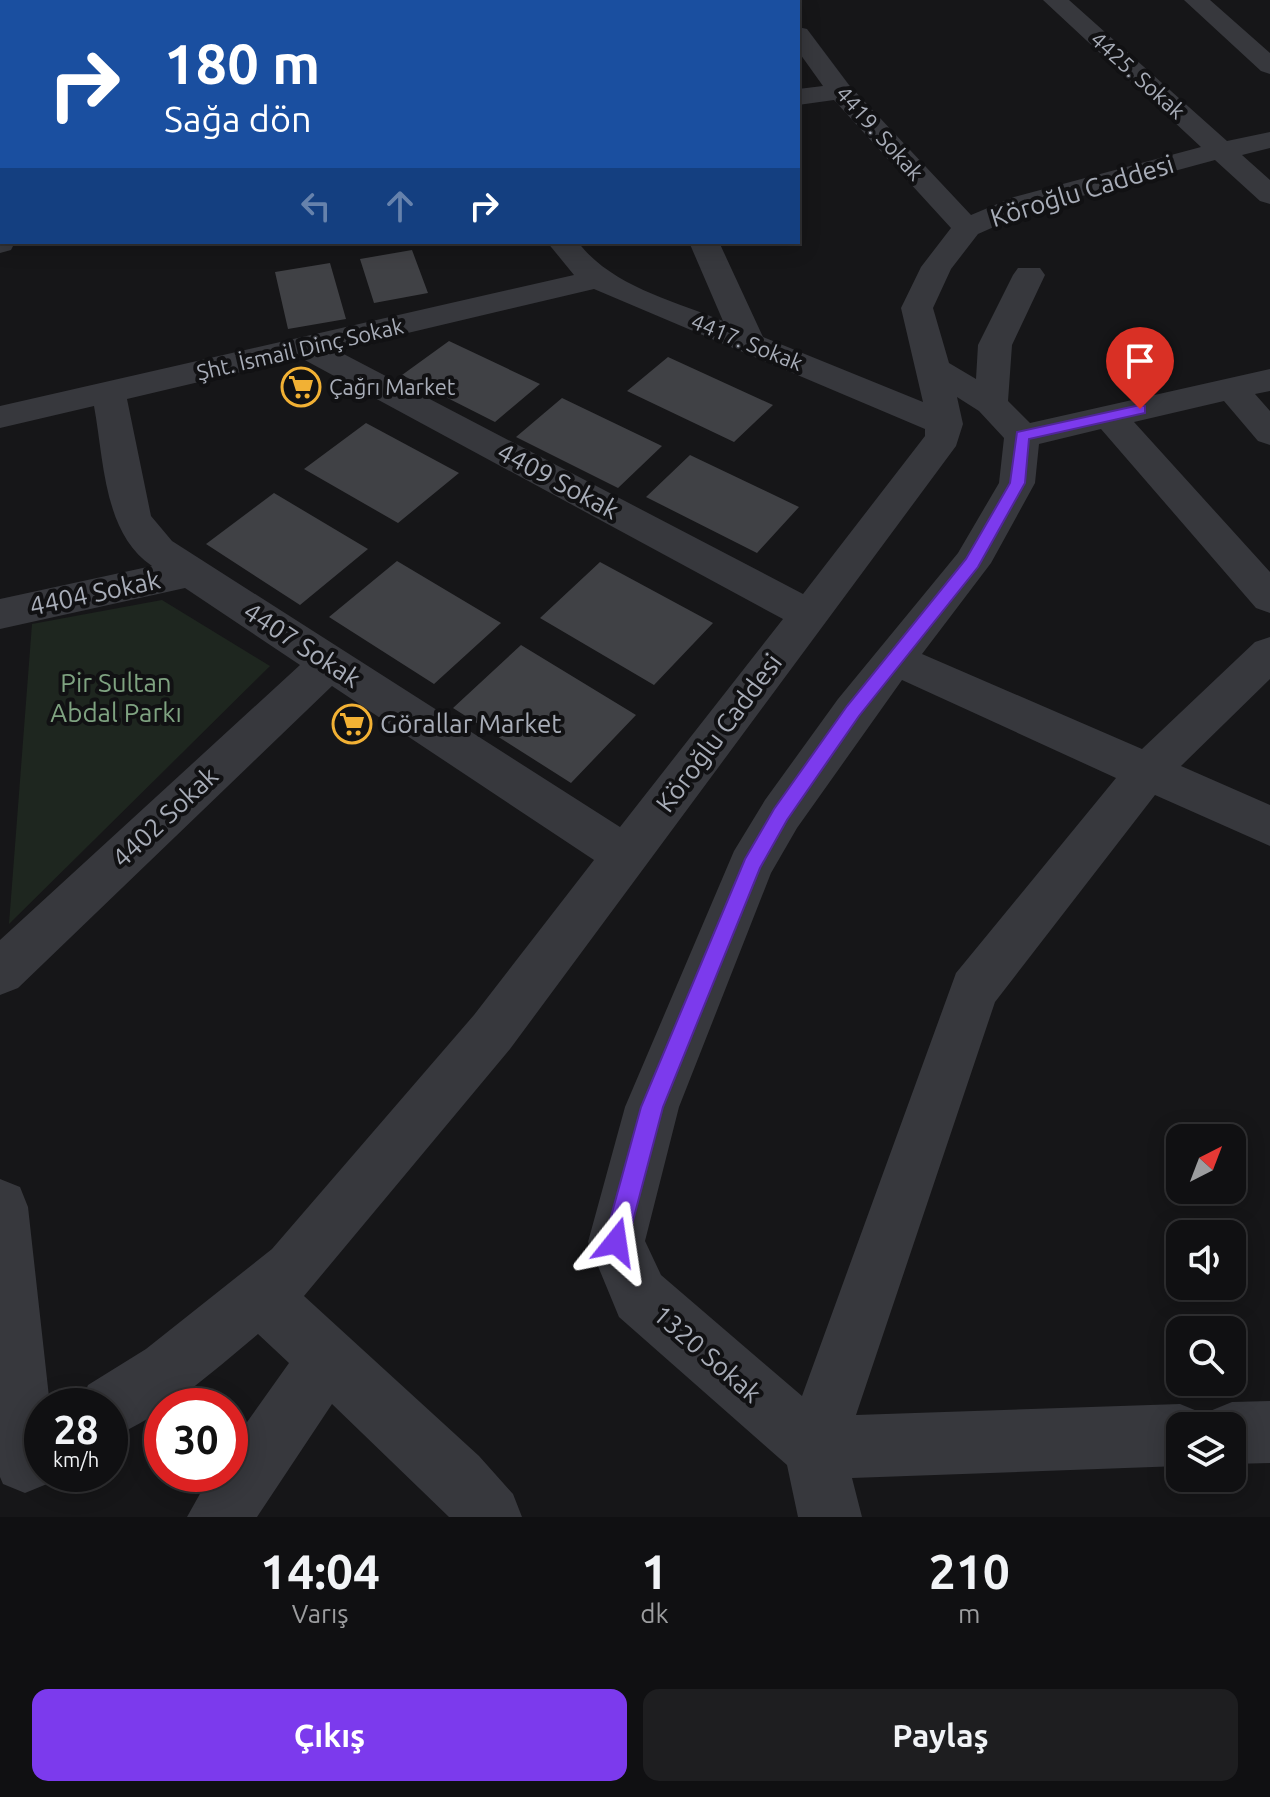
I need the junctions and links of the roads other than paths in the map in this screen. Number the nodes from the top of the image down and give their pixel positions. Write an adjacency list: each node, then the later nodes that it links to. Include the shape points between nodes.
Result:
1 (1055, 0): 8 (street, 4425. Sokak)
2 (1196, 0): 4 (street)
3 (800, 37): 5 (street, 4419. Sokak)
4 (1270, 66)
5 (840, 91): 6 (street); 10 (street, 4419. Sokak)
6 (800, 97)
7 (1270, 140): 8 (street, Köroğlu Caddesi)
8 (1222, 151): 9 (street, 4425. Sokak); 10 (street, Köroğlu Caddesi, via 1024,203)
9 (1270, 195)
10 (967, 228): 18 (street, Köroğlu Caddesi, via 936,267 917,308)
11 (563, 244): 14 (street, 4417. Sokak, via 579,265)
12 (710, 255): 15 (street, via 704,287 668,298); 16 (street)
13 (1029, 275): 24 (street, 1320 Sokak, via 995,345)
14 (599, 279): 15 (street, 4417. Sokak); 17 (street, Şht. İsmail Dinç Sokak)
15 (632, 295): 16 (street, 4417. Sokak)
16 (750, 344): 25 (street, 4417. Sokak)
17 (307, 348): 21 (street, Şht. İsmail Dinç Sokak); 29 (street, 4409 Sokak)
18 (935, 369): 24 (street); 25 (street, Köroğlu Caddesi)
19 (1270, 380): 20 (street)
20 (1232, 389): 22 (street); 26 (street)
21 (109, 394): 23 (street, Şht. İsmail Dinç Sokak); 27 (street, 4407 Sokak, via 133,519 158,551)
22 (1109, 416): 24 (street); 28 (street)
23 (0, 417)
24 (1007, 419): 32 (street, 1320 Sokak, via 1017,483 972,563)
25 (945, 424): 29 (street, Köroğlu Caddesi, via 943,438)
26 (1270, 433)
27 (191, 572): 30 (street, 4404 Sokak); 33 (street, 4407 Sokak)
28 (1270, 598)
29 (809, 615): 36 (street, Köroğlu Caddesi)
30 (1, 625)
31 (1270, 653): 34 (street)
32 (894, 659): 34 (street); 45 (street, 1320 Sokak, via 790,801 751,865 652,1107 616,1242 640,1296)
33 (329, 663): 36 (street, 4407 Sokak); 37 (street, 4402 Sokak)
34 (1148, 771): 35 (street); 45 (street, via 974,990)
35 (1270, 826)
36 (626, 856): 39 (street, Köroğlu Caddesi, via 492,1032 292,1269)
37 (0, 972)
38 (0, 1207): 46 (street)
39 (259, 1295): 40 (street); 41 (street, Köroğlu Caddesi)
40 (328, 1358): 47 (street); 48 (street, via 457,1478)
41 (128, 1395)
42 (1270, 1432): 43 (street)
43 (1246, 1433)
44 (1166, 1435): 45 (street)
45 (814, 1448): 49 (street)
46 (22, 1463)
47 (219, 1517)
48 (490, 1517)
49 (830, 1517)

